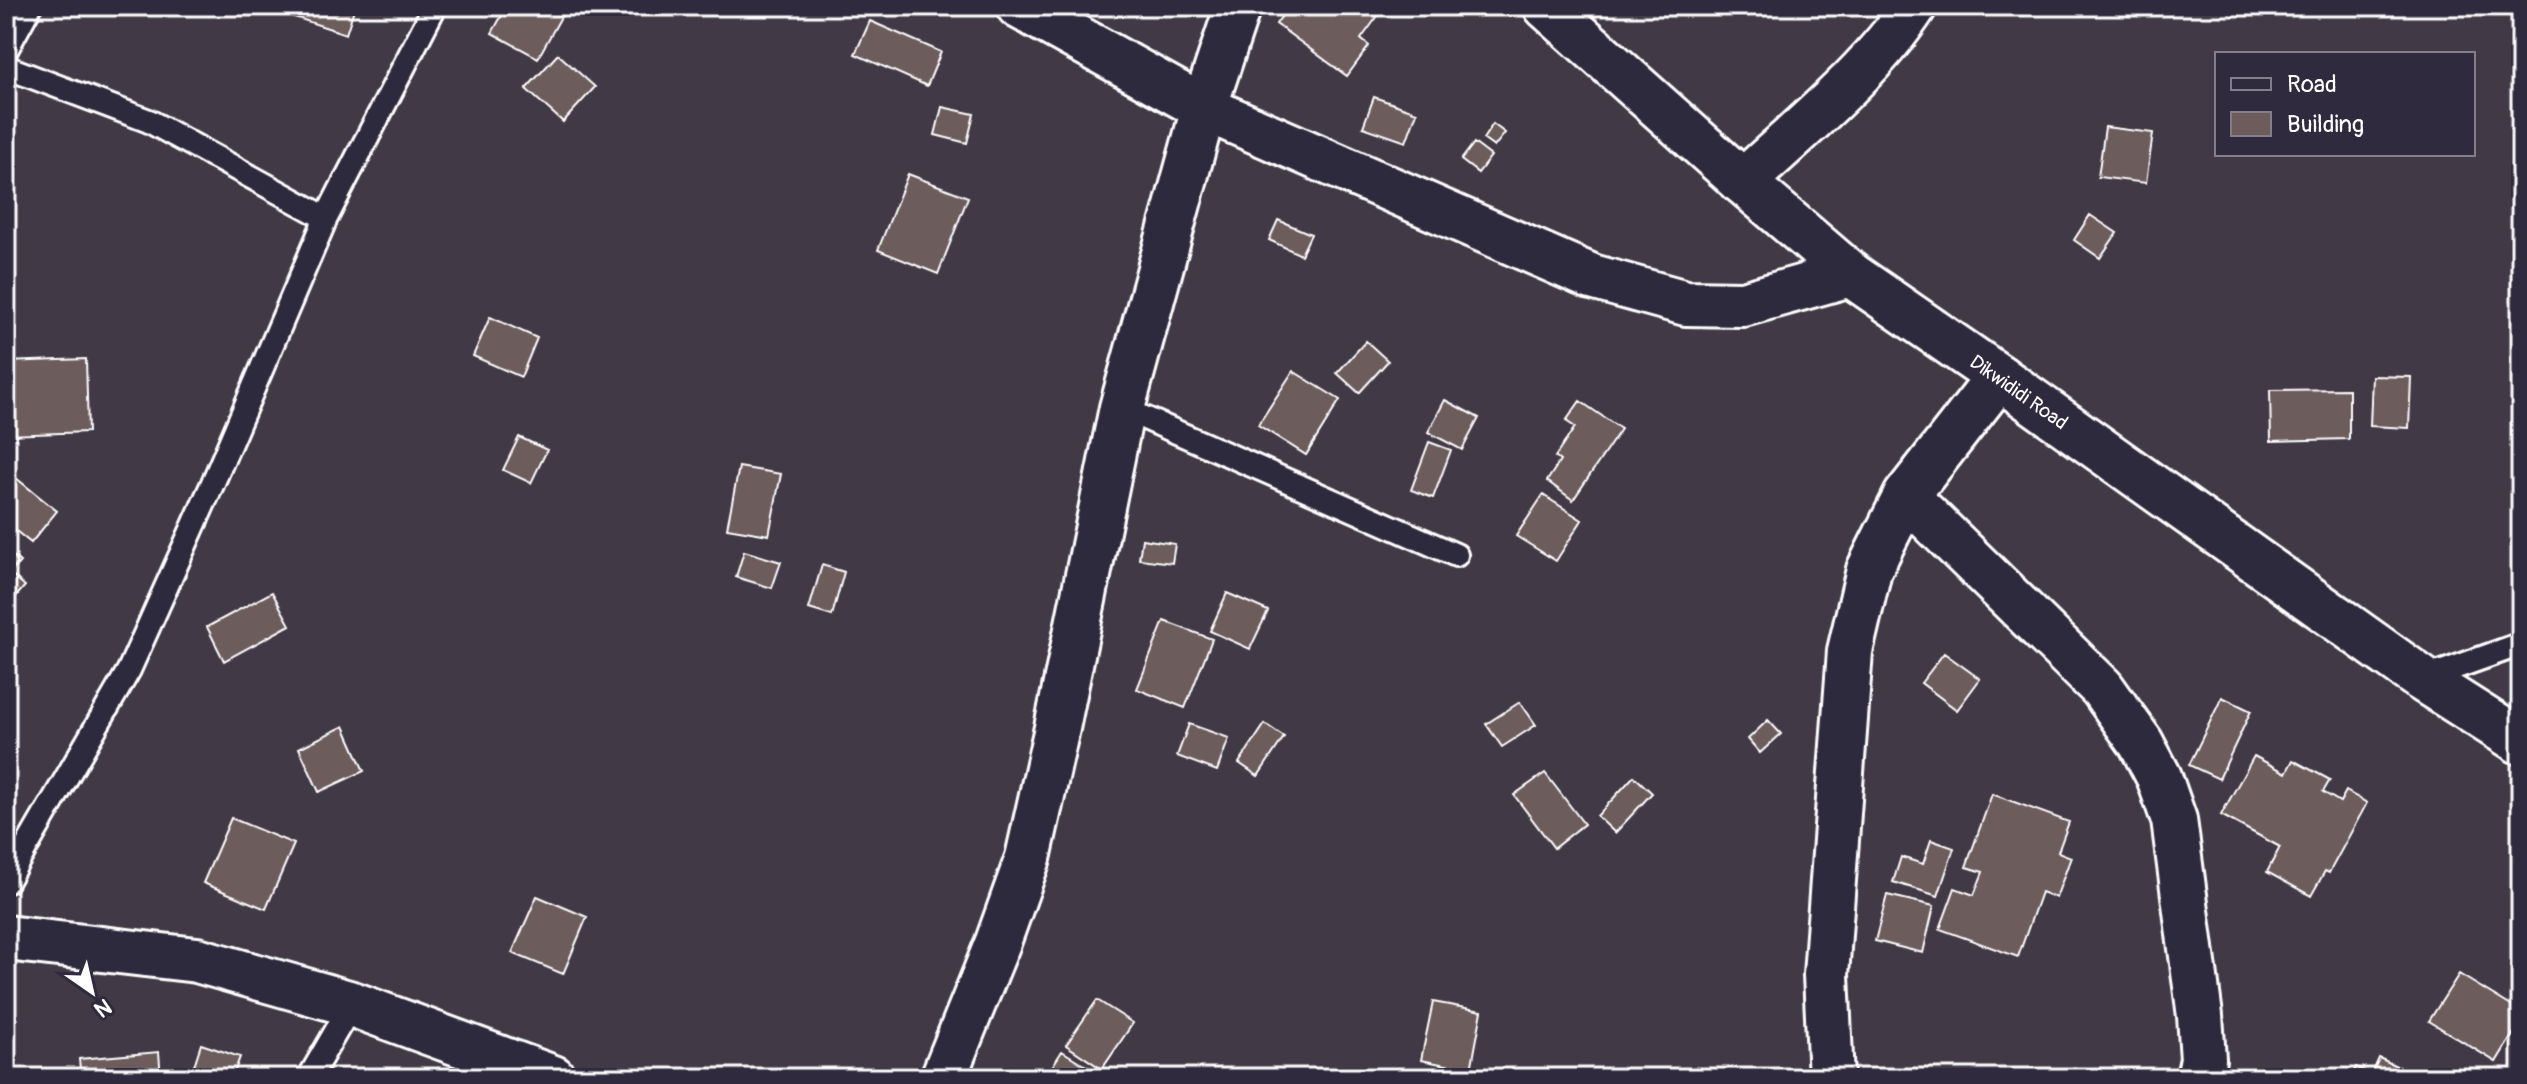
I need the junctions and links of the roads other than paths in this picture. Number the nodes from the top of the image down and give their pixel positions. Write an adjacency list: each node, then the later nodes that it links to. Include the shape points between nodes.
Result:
1 (30, 6): 7 (lane)
2 (435, 6): 11 (lane)
3 (1019, 6): 9 (street)
4 (1238, 6): 9 (street)
5 (1546, 6): 10 (street, Dikwididi Road)
6 (1914, 6): 10 (street, via 1864,68)
7 (6, 50)
8 (6, 67): 11 (lane, via 149,121)
9 (1204, 108): 12 (street, via 1592,277 1686,303 1743,304); 14 (street)
10 (1743, 182): 12 (street, Dikwididi Road)
11 (326, 218): 20 (lane, via 129,670)
12 (1850, 274): 13 (street, Dikwididi Road)
13 (1999, 377): 15 (street); 18 (street, Dikwididi Road)
14 (1122, 408): 16 (lane); 25 (street, via 1028,858)
15 (1906, 496): 26 (street, via 1869,570 1850,651 1826,975); 27 (street, via 2102,688 2159,777 2174,820 2203,1059)
16 (1456, 555)
17 (2521, 644): 18 (lane)
18 (2422, 679): 19 (street, Dikwididi Road)
19 (2521, 742)
20 (6, 882)
21 (6, 938): 22 (street, via 197,960)
22 (352, 1004): 23 (lane); 24 (street)
23 (309, 1078)
24 (553, 1078)
25 (943, 1078)
26 (1831, 1078)
27 (2199, 1078)

